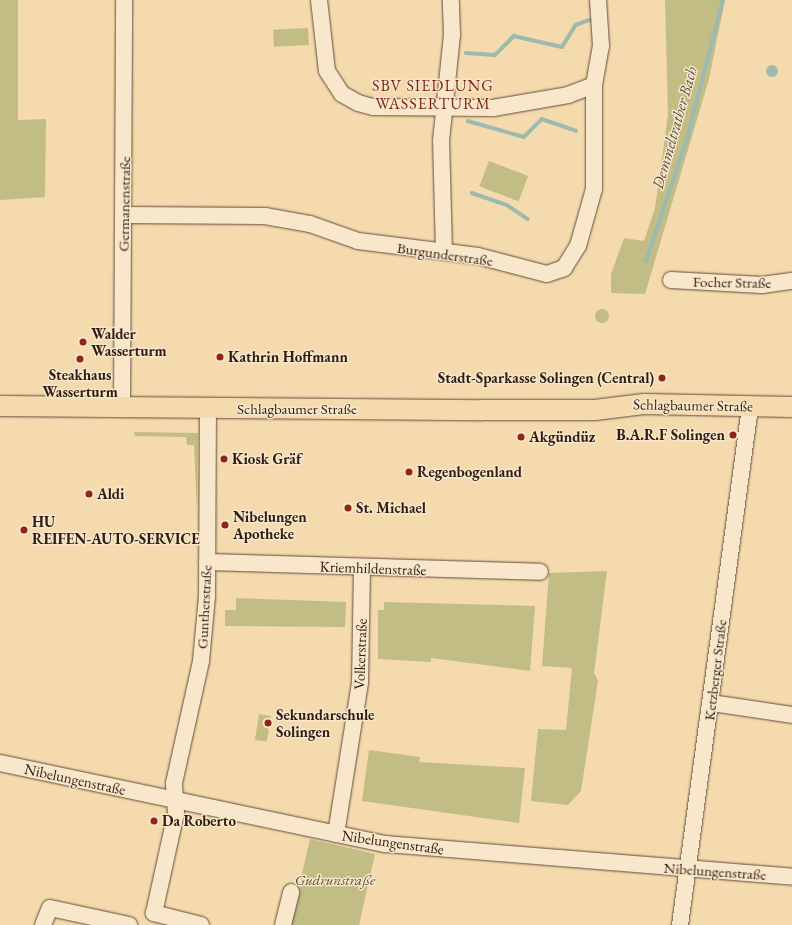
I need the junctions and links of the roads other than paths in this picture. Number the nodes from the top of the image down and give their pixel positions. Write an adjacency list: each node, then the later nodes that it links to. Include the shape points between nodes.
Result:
1 (124, 0): 7 (street, Germanenstraße)
2 (320, 0): 6 (street, via 327,70 342,94 373,107)
3 (451, 0): 6 (street, via 452,35)
4 (598, 0): 5 (street, Burgunderstraße, via 602,46)
5 (594, 85): 6 (street, via 528,104); 8 (street, Burgunderstraße, via 596,158 592,199 578,246 564,268 547,274 478,256)
6 (444, 108): 8 (street, via 441,142)
7 (124, 215): 8 (street, Burgunderstraße, via 265,216 310,224 358,241); 12 (street, Germanenstraße)
8 (444, 252)
9 (671, 280): 10 (street, Focher Straße, via 762,285)
10 (792, 281)
11 (0, 406): 12 (main road, Schlagbaumer Straße)
12 (122, 407): 13 (main road, Schlagbaumer Straße)
13 (208, 409): 14 (main road, Schlagbaumer Straße); 17 (street, Guntherstraße)
14 (595, 410): 15 (main road, Schlagbaumer Straße, via 644,404); 16 (main road, Schlagbaumer Straße, via 637,416)
15 (790, 414): 16 (main road, Schlagbaumer Straße)
16 (748, 424): 20 (street, Ketzberger Straße)
17 (207, 562): 18 (street, Kriemhildenstraße); 23 (street, Guntherstraße, via 201,661 174,783)
18 (362, 568): 19 (street, Kriemhildenstraße); 24 (street, Volkerstraße, via 360,683)
19 (540, 572)
20 (712, 703): 21 (street); 25 (street, Ketzberger Straße)
21 (792, 716)
22 (0, 763): 23 (street, Nibelungenstraße)
23 (175, 801): 24 (street, Nibelungenstraße); 30 (street, via 176,813 154,913)
24 (336, 834): 25 (street, Nibelungenstraße, via 386,844 473,853)
25 (689, 868): 26 (street, Nibelungenstraße); 32 (street, Ketzberger Straße)
26 (792, 877)
27 (291, 892): 31 (street)
28 (43, 925): 29 (street, via 50,908)
29 (129, 925)
30 (202, 925)
31 (283, 925)
32 (680, 925)

